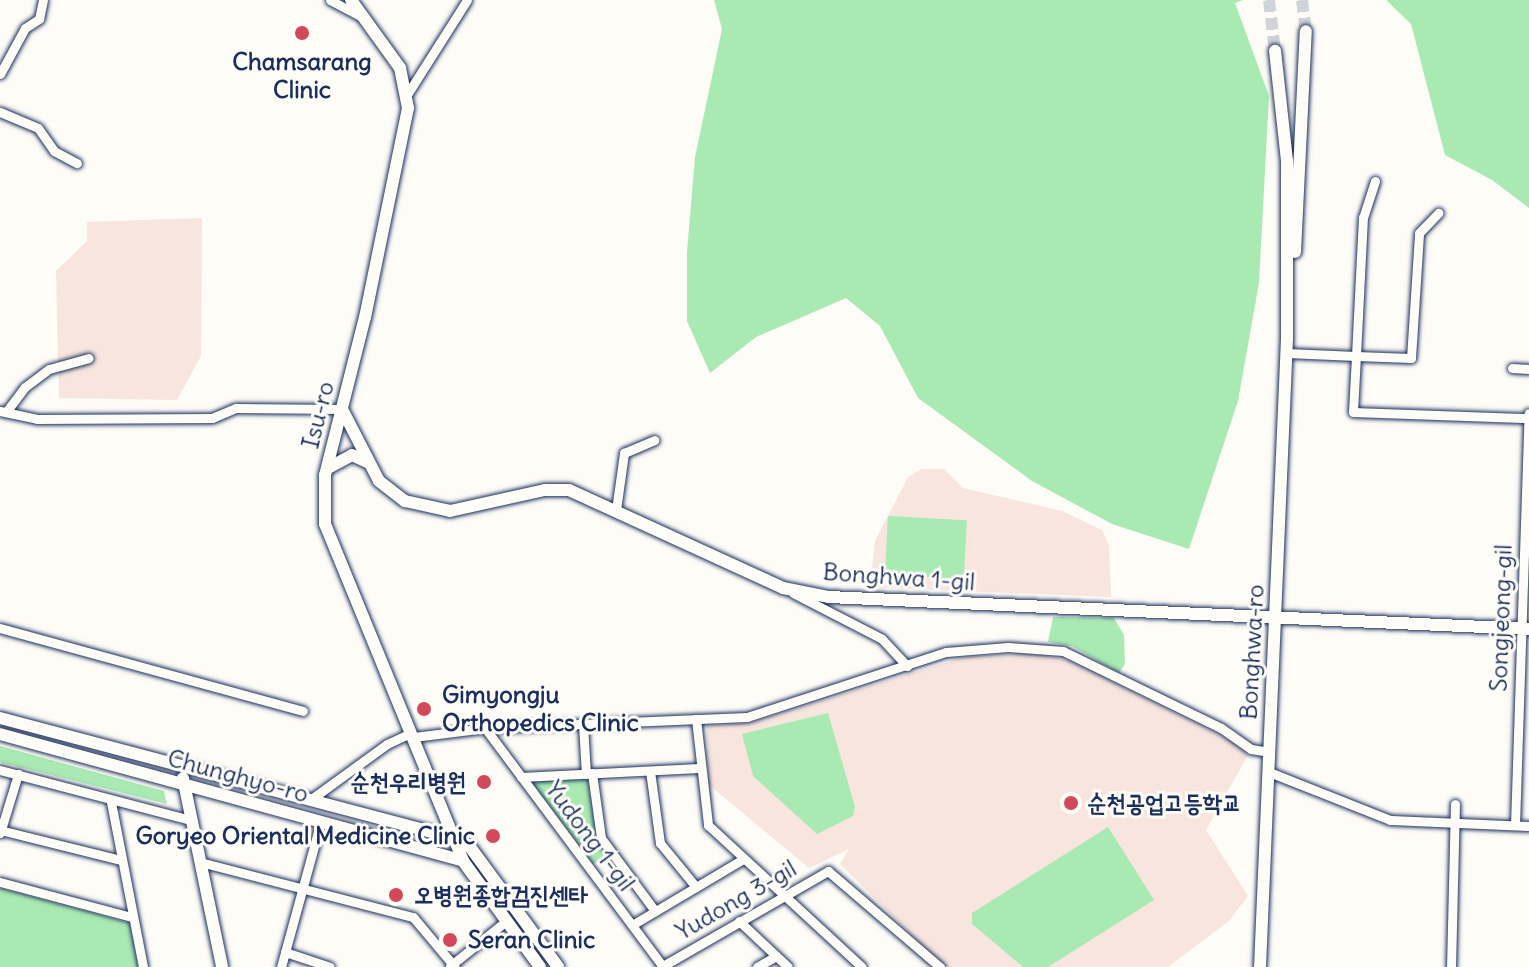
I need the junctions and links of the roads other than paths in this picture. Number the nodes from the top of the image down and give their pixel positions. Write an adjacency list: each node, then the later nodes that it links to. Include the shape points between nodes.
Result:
1 (43, 0): 8 (street, via 39,19 25,28)
2 (330, 0): 5 (street)
3 (351, 0): 5 (main road)
4 (467, 0): 9 (street)
5 (364, 18): 9 (main road, via 400,68)
6 (1306, 31): 14 (main road, Bonghwa-ro, via 1303,157)
7 (1275, 51): 14 (main road, Bonghwa-ro, via 1287,161)
8 (0, 74)
9 (408, 93): 20 (main road, Isu-ro)
10 (0, 112): 11 (street, via 38,128 54,151)
11 (77, 163)
12 (1375, 181): 16 (street, via 1363,217)
13 (1438, 213): 16 (street, via 1417,240 1411,358)
14 (1287, 339): 15 (main road, Bonghwa-ro)
15 (1287, 353): 16 (street); 29 (main road, Bonghwa-ro)
16 (1356, 356): 22 (street, via 1353,412)
17 (89, 358): 21 (street, via 49,369)
18 (1512, 368): 19 (street)
19 (1529, 369)
20 (342, 409): 21 (street, via 236,408 212,418 37,419); 24 (main road, Bonghwa 1-gil); 26 (main road, Isu-ro)
21 (3, 412)
22 (1529, 416): 25 (street, Songjeong-gil)
23 (654, 440): 27 (street, via 624,453)
24 (367, 462): 26 (main road, via 347,455); 27 (main road, Bonghwa 1-gil, via 389,492 435,510 569,490)
25 (1528, 462): 31 (street, Songjeong-gil)
26 (326, 470): 39 (main road, Isu-ro, via 329,539)
27 (616, 510): 28 (main road, Bonghwa 1-gil)
28 (783, 588): 29 (main road, Bonghwa 1-gil, via 829,597); 32 (street, via 882,639)
29 (1276, 616): 31 (main road, Bonghwa 1-gil); 40 (main road, Bonghwa-ro)
30 (0, 628): 33 (street)
31 (1524, 629): 57 (street, Songjeong-gil)
32 (907, 666): 35 (street, via 747,717); 40 (street, via 969,649 1063,651 1221,728 1251,749)
33 (303, 711)
34 (0, 718): 41 (main road, Chunghyo-ro)
35 (696, 719): 36 (street); 42 (street)
36 (583, 724): 37 (street); 47 (street)
37 (485, 728): 39 (street); 48 (street, Yudong 1-gil)
38 (0, 734): 49 (main road, Chunghyo-ro)
39 (412, 735): 50 (street, Chunghyo-ro, via 387,744); 53 (main road, Isu-ro)
40 (1270, 752): 45 (main road, Bonghwa-ro)
41 (182, 767): 49 (main road); 50 (main road, Chunghyo-ro)
42 (699, 768): 44 (street); 62 (street, via 708,825)
43 (0, 770): 46 (street)
44 (650, 771): 47 (street); 68 (street, via 660,843)
45 (1269, 772): 56 (street, via 1390,820); 89 (main road, Bonghwa-ro)
46 (18, 774): 51 (street); 60 (street)
47 (589, 774): 48 (street); 70 (street, via 601,838)
48 (521, 777): 74 (street, Yudong 1-gil)
49 (183, 783): 54 (main road); 55 (main road, Chunghyo-ro)
50 (310, 800): 59 (main road, Chunghyo-ro)
51 (111, 802): 54 (street); 63 (street)
52 (1455, 804): 56 (street)
53 (442, 811): 59 (main road, via 440,822); 61 (main road, Isu-ro)
54 (191, 820): 65 (main road)
55 (321, 821): 64 (main road, Chunghyo-ro); 67 (street)
56 (1456, 823): 57 (street); 90 (street)
57 (1515, 825): 58 (street)
58 (1529, 826)
59 (423, 828): 61 (main road, Chunghyo-ro)
60 (0, 831): 63 (street)
61 (453, 838): 64 (main road, Isu-ro); 83 (main road, Isu-ro, via 470,847)
62 (743, 859): 68 (street); 69 (street)
63 (121, 860): 71 (street)
64 (463, 861): 72 (main road, Isu-ro)
65 (200, 862): 67 (street); 79 (main road)
66 (0, 882): 71 (street)
67 (303, 886): 75 (street); 77 (street, via 413,917)
68 (696, 887): 70 (street)
69 (784, 894): 73 (street, Yudong 3-gil); 87 (street); 88 (street, Yudong 3-gil, via 833,872)
70 (655, 911): 74 (street)
71 (132, 917): 78 (street)
72 (506, 921): 77 (street); 82 (main road, Isu-ro)
73 (739, 921): 76 (street); 84 (street, Yudong 3-gil)
74 (632, 925): 84 (street, Yudong 1-gil)
75 (285, 952): 80 (street); 81 (street)
76 (776, 956): 85 (street); 86 (street)
77 (452, 965)
78 (143, 967)
79 (222, 967)
80 (281, 967)
81 (330, 967)
82 (540, 967)
83 (558, 967)
84 (662, 967)
85 (757, 967)
86 (788, 967)
87 (862, 967)
88 (940, 967)
89 (1260, 967)
90 (1451, 967)

